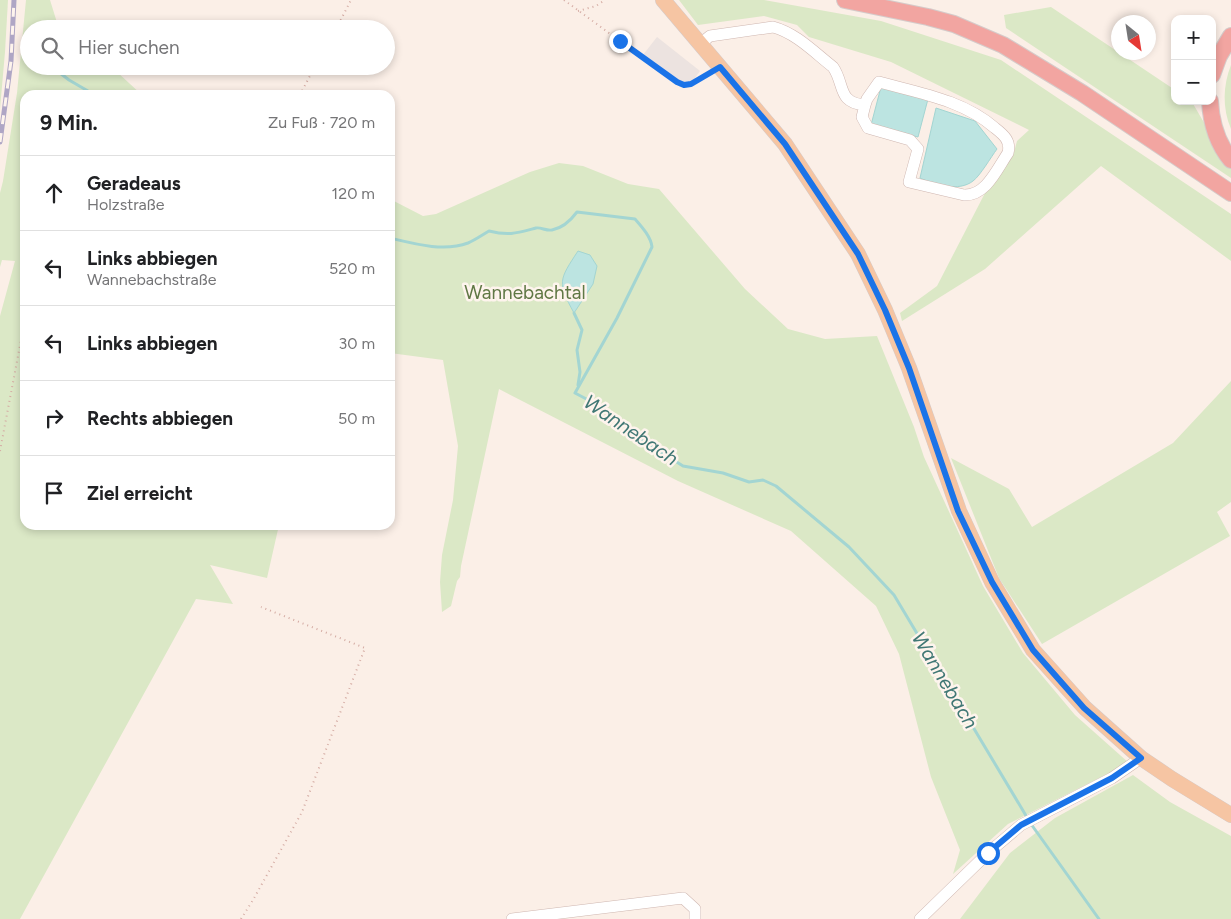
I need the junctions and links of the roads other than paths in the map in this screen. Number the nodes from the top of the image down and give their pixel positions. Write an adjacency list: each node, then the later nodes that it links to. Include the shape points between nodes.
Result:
1 (663, 0): 4 (main road)
2 (845, 0): 9 (highway, via 928,17 1003,45 1082,93)
3 (1231, 36): 5 (highway)
4 (700, 44): 6 (street, via 710,36 773,26 798,39 833,68 845,97 856,105); 10 (main road, via 785,144 858,254 909,368 958,511 992,582 1033,650 1084,708)
5 (1216, 64)
6 (864, 105): 6 (street, via 862,118 868,128 910,140 918,149 909,182 971,196 985,187 1008,153 1008,141 984,118 942,99 879,82)
7 (1210, 105): 8 (highway, via 1215,131)
8 (1231, 160)
9 (1231, 194)
10 (1141, 758): 11 (main road); 14 (street, via 1112,778 1021,825)
11 (1231, 815)
12 (512, 919): 13 (street, via 683,898 695,909)
13 (695, 919)
14 (920, 919)

